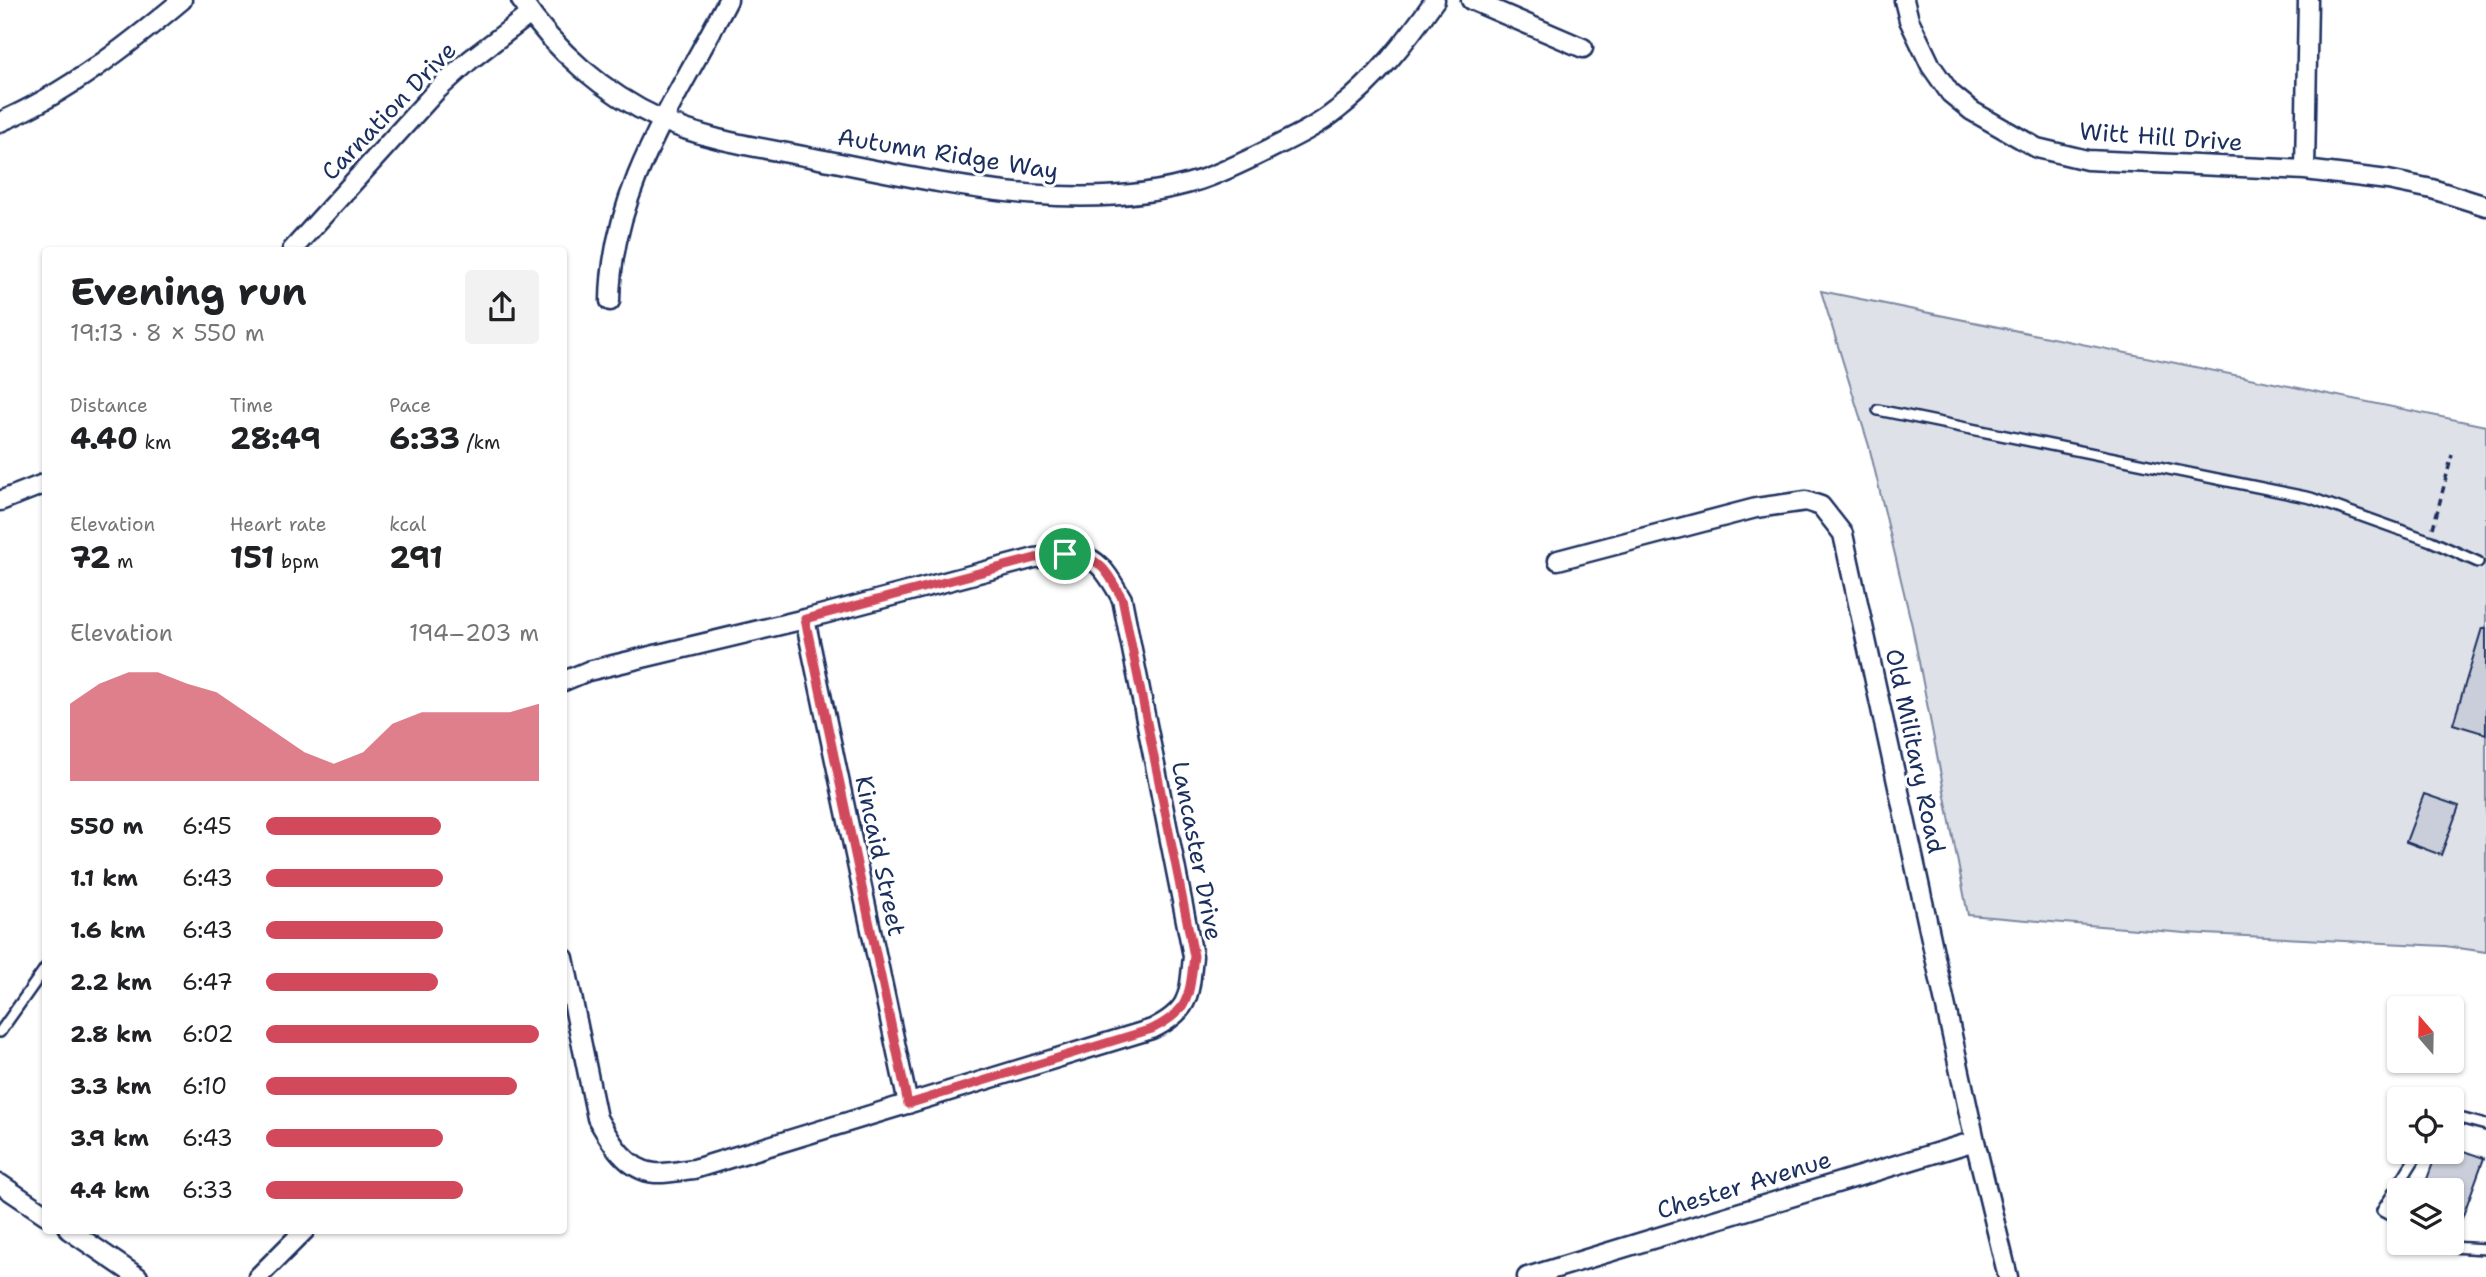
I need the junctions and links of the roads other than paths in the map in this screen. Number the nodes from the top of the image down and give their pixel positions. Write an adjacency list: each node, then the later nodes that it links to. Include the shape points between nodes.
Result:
1 (182, 0): 10 (street, via 69,86)
2 (728, 0): 9 (street)
3 (1435, 0): 9 (street, Autumn Ridge Way, via 1401,48 1374,76 1307,131 1237,166 1161,189 1061,197 953,184 767,149)
4 (1471, 0): 8 (street)
5 (1904, 0): 11 (street, Witt Hill Drive, via 1909,20 1950,93 2037,148 2087,160)
6 (2308, 0): 11 (street)
7 (526, 7): 9 (street, Autumn Ridge Way, via 569,57 604,87); 13 (street, Carnation Drive, via 436,91)
8 (1583, 48)
9 (663, 120): 14 (street, via 625,206 610,271)
10 (0, 122)
11 (2305, 170): 12 (street, Witt Hill Drive, via 2388,180)
12 (2486, 206)
13 (295, 247)
14 (610, 301)
15 (1878, 410): 19 (lane, via 2311,498)
16 (42, 485): 17 (street)
17 (0, 501)
18 (1558, 560): 28 (street, Old Military Road, via 1756,508 1806,501 1821,506 1836,524 1843,534)
19 (2479, 562)
20 (805, 619): 21 (street, Lancaster Drive); 25 (street, Kincaid Street); 25 (street, Lancaster Drive, via 1065,554 1097,561 1122,598 1125,612 1194,956 1189,999 1152,1029)
21 (567, 680)
22 (42, 973): 24 (lane)
23 (567, 979): 25 (street, Lancaster Drive, via 597,1118 607,1137 637,1169 655,1173 694,1169)
24 (0, 1032)
25 (908, 1104)
26 (2464, 1119): 27 (lane)
27 (2486, 1125)
28 (1975, 1141): 37 (street, Chester Avenue); 38 (street, Old Military Road)
29 (0, 1184): 30 (street)
30 (42, 1212)
31 (75, 1234): 35 (street)
32 (301, 1234): 36 (street)
33 (2464, 1248): 34 (lane)
34 (2486, 1249)
35 (138, 1277)
36 (258, 1277)
37 (1527, 1277)
38 (2008, 1277)

